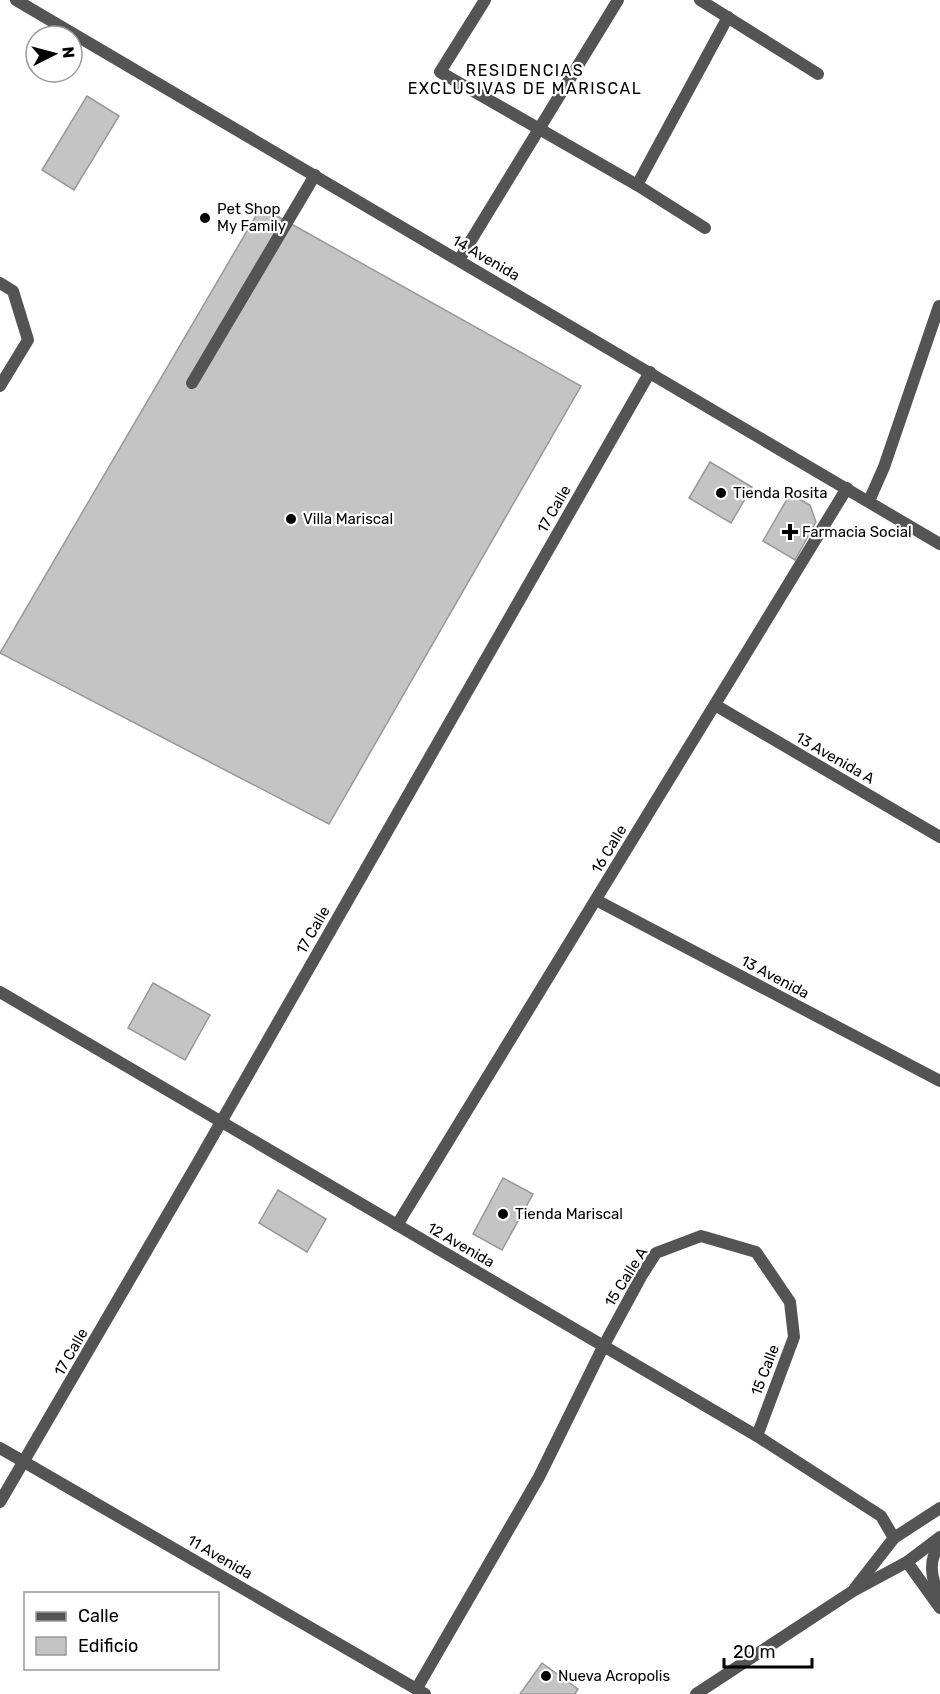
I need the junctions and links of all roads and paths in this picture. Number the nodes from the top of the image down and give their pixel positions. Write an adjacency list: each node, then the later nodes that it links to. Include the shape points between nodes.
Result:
1 (16, 0): 8 (street, 14 Avenida)
2 (485, 0): 7 (street, via 440,72)
3 (618, 0): 7 (street)
4 (700, 0): 5 (street)
5 (728, 17): 6 (street); 9 (street)
6 (818, 74)
7 (540, 129): 9 (street); 11 (street)
8 (315, 175): 11 (street, 14 Avenida); 15 (street)
9 (637, 185): 10 (street)
10 (705, 228)
11 (459, 260): 14 (street, 14 Avenida)
12 (0, 283): 16 (street, via 13,291 28,340)
13 (939, 306): 18 (street)
14 (650, 372): 17 (street, 14 Avenida); 25 (street, 17 Calle)
15 (192, 382)
16 (0, 386)
17 (847, 488): 18 (street, 14 Avenida); 20 (street, 16 Calle)
18 (870, 501): 19 (street, 14 Avenida)
19 (940, 544)
20 (715, 705): 21 (street, 13 Avenida A); 22 (street, 16 Calle)
21 (940, 837)
22 (596, 900): 24 (street, 13 Avenida); 26 (street, 16 Calle)
23 (0, 992): 25 (street, 12 Avenida)
24 (940, 1081)
25 (221, 1122): 26 (street, 12 Avenida); 31 (street, 17 Calle)
26 (397, 1225): 28 (street, 12 Avenida)
27 (756, 1252): 28 (street, 15 Calle A, via 701,1236 656,1253); 29 (street, 15 Calle, via 790,1302 794,1337)
28 (604, 1345): 29 (street, 12 Avenida); 41 (street, 15 Calle A, via 539,1477)
29 (757, 1436): 35 (street, 12 Avenida, via 881,1516)
30 (0, 1448): 31 (street, 11 Avenida)
31 (25, 1462): 32 (street, 17 Calle); 41 (street, 11 Avenida)
32 (0, 1502)
33 (940, 1508): 35 (street)
34 (940, 1537): 37 (street)
35 (894, 1538): 38 (street)
36 (940, 1545): 39 (street, via 932,1563)
37 (907, 1562): 38 (street); 40 (street)
38 (853, 1591): 42 (street)
39 (940, 1597)
40 (940, 1608)
41 (421, 1691)
42 (696, 1694)

